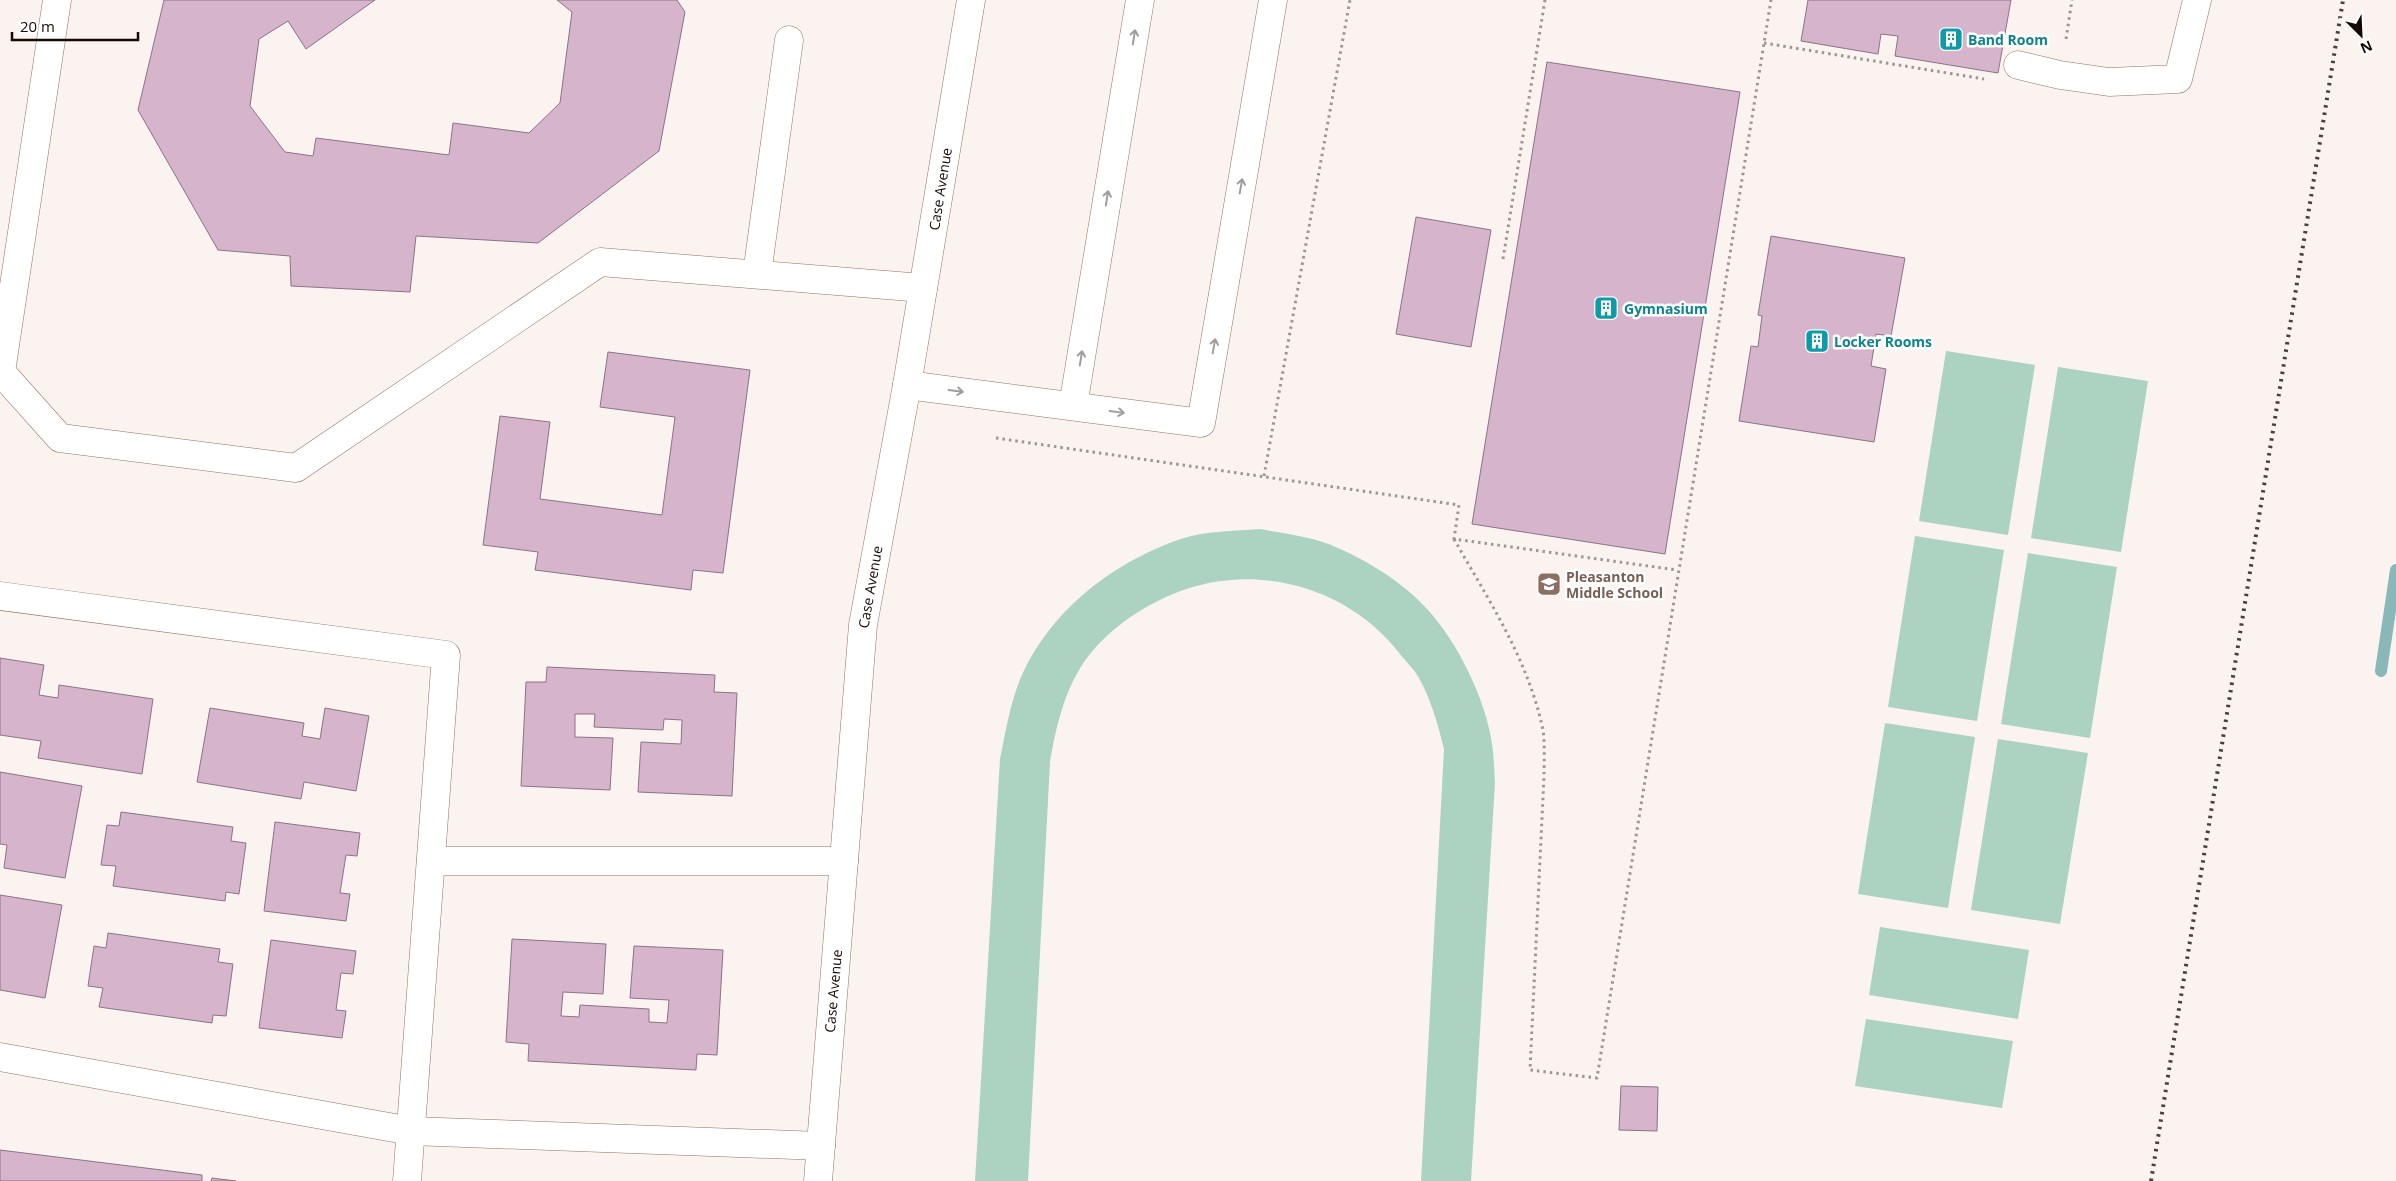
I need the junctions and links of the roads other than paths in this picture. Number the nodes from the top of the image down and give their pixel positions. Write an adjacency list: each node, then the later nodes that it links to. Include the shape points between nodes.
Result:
1 (57, 0): 8 (street, via 1,372 60,438 296,468 600,262)
2 (971, 0): 9 (street, Case Avenue)
3 (1140, 0): 11 (street, one-way to 3)
4 (1273, 0): 11 (street, one-way to 4, via 1201,423)
5 (2197, 0): 7 (street, via 2178,79 2109,82)
6 (789, 40): 8 (street)
7 (2018, 65)
8 (757, 274): 9 (street)
9 (923, 288): 10 (street, Case Avenue)
10 (907, 385): 11 (street, one-way to 11); 14 (street, Case Avenue, via 863,625)
11 (1073, 406)
12 (0, 596): 13 (street, via 446,655)
13 (430, 861): 14 (street); 16 (street)
14 (844, 861): 17 (street, Case Avenue)
15 (0, 1057): 16 (street)
16 (411, 1131): 17 (street); 18 (street)
17 (821, 1146): 19 (street, Case Avenue)
18 (407, 1181)
19 (818, 1181)

